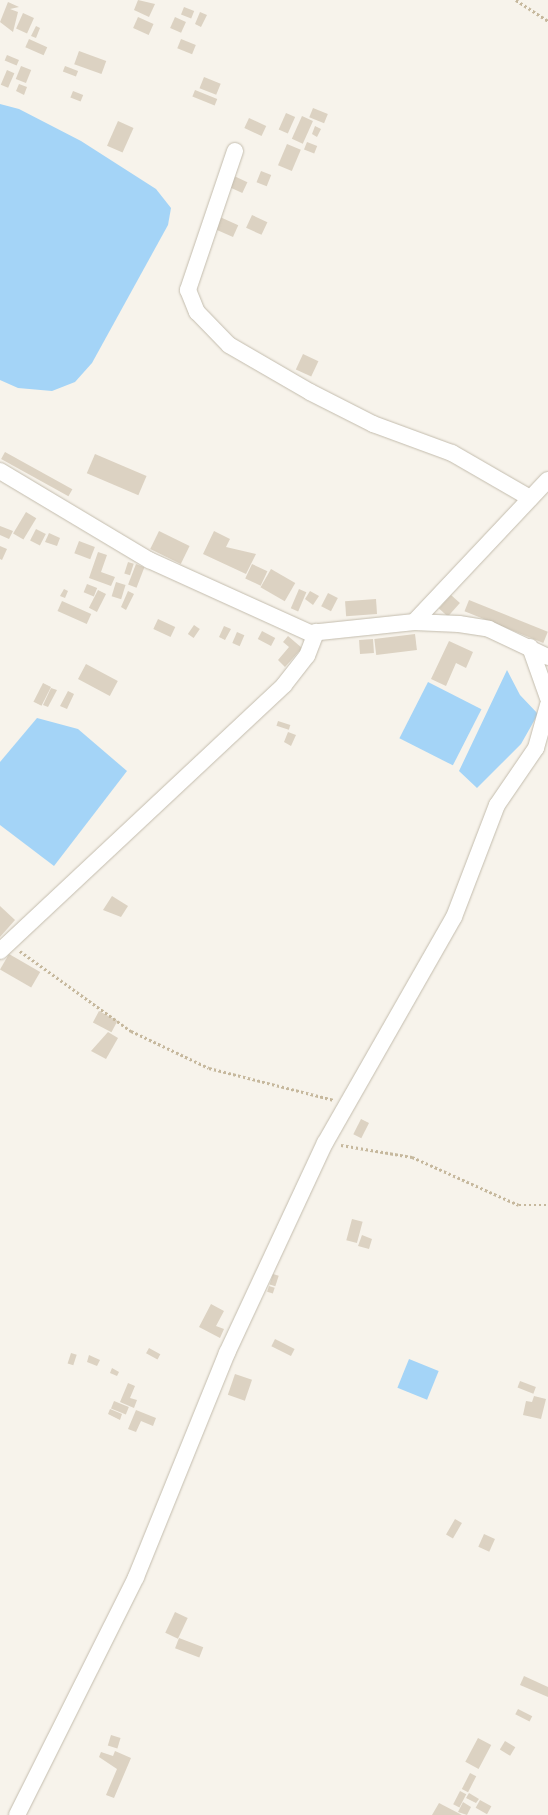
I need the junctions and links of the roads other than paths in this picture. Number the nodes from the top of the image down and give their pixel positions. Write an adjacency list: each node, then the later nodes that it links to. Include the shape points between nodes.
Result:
1 (235, 151): 4 (street, via 188,290 197,312 229,345 310,392 373,424 452,453)
2 (0, 471): 6 (street, via 149,560 274,619)
3 (548, 480): 4 (street)
4 (530, 498): 5 (street)
5 (414, 622): 6 (street); 7 (street, via 489,628)
6 (316, 632): 11 (street, via 307,656 284,685)
7 (530, 647): 8 (street); 9 (street)
8 (548, 657)
9 (548, 698)
10 (548, 705): 12 (street, via 536,748 497,805 454,917 325,1143 226,1353 136,1577)
11 (5, 947)
12 (17, 1815)

